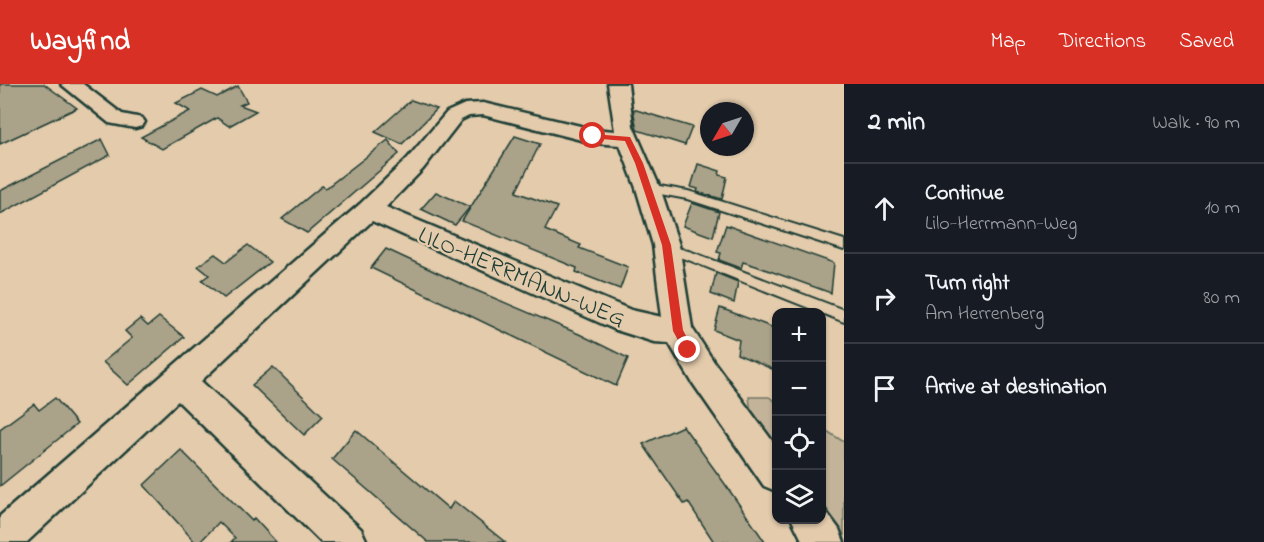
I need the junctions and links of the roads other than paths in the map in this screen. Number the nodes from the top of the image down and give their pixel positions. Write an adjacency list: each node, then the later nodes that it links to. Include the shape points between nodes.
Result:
1 (71, 84): 3 (street, via 116,119)
2 (618, 84): 4 (street)
3 (135, 122)
4 (628, 139): 5 (street); 6 (street, via 593,136 483,109 465,110 454,116 416,164)
5 (648, 188): 7 (lane, via 688,195); 8 (street)
6 (369, 210): 10 (street, LILO-HERRMANN-WEG, via 626,321); 11 (street)
7 (844, 245)
8 (667, 250): 9 (lane); 10 (street)
9 (844, 316)
10 (678, 331): 12 (street)
11 (179, 381): 14 (street); 15 (street)
12 (774, 470)
13 (813, 524): 16 (street)
14 (0, 542)
15 (348, 542)
16 (826, 542)

